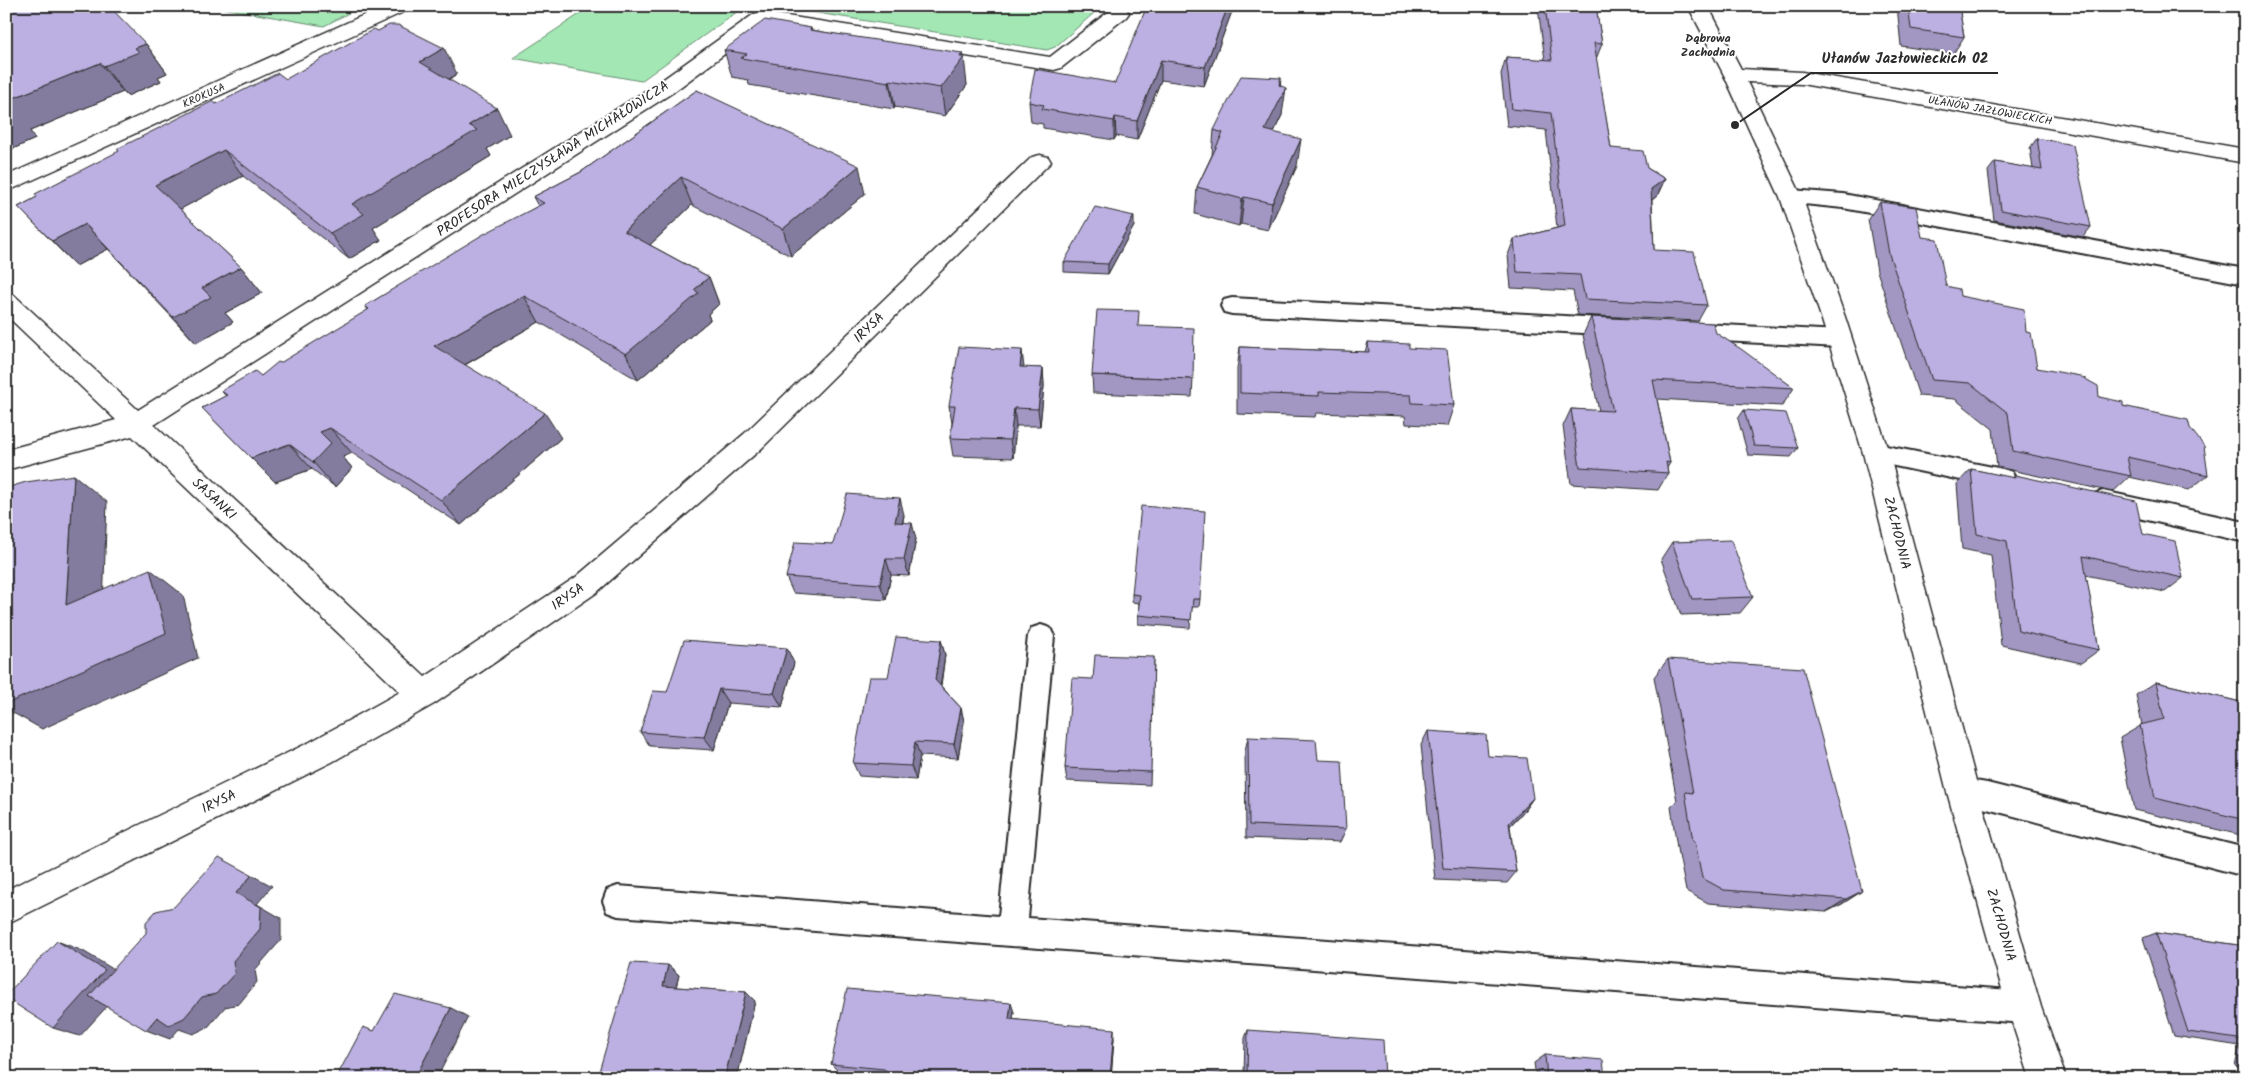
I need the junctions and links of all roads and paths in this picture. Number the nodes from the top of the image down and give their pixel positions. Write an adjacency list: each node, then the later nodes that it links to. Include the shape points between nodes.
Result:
1 (401, 6): 7 (street, KROKUSA)
2 (1698, 6): 4 (street, ZACHODNIA)
3 (1119, 14): 13 (street, PROFESORA MIECZYSŁAWA MICHAŁOWICZA, via 1054,64 761,18 665,88)
4 (1734, 75): 5 (street, UŁANÓW JAZŁOWIECKICH, via 1802,78); 8 (street, ZACHODNIA)
5 (2245, 156)
6 (1040, 162): 20 (street, IRYSA, via 752,441 648,532 586,585)
7 (6, 185)
8 (1791, 197): 9 (lane, via 1843,201); 12 (street, ZACHODNIA)
9 (2245, 277)
10 (6, 302): 13 (street, SASANKI)
11 (1232, 306): 12 (lane)
12 (1840, 339): 14 (street, ZACHODNIA)
13 (135, 425): 15 (street, PROFESORA MIECZYSŁAWA MICHAŁOWICZA); 20 (street, SASANKI)
14 (1876, 452): 16 (lane); 21 (street, ZACHODNIA)
15 (6, 460)
16 (2026, 484)
17 (2083, 496): 18 (lane)
18 (2245, 532)
19 (1041, 636): 25 (lane)
20 (423, 695): 24 (street, IRYSA, via 321,752)
21 (1962, 792): 22 (lane); 26 (street, ZACHODNIA)
22 (2245, 862)
23 (618, 901): 25 (lane)
24 (6, 908)
25 (1012, 932): 26 (lane)
26 (2024, 1007): 27 (street, ZACHODNIA)
27 (2048, 1078)

